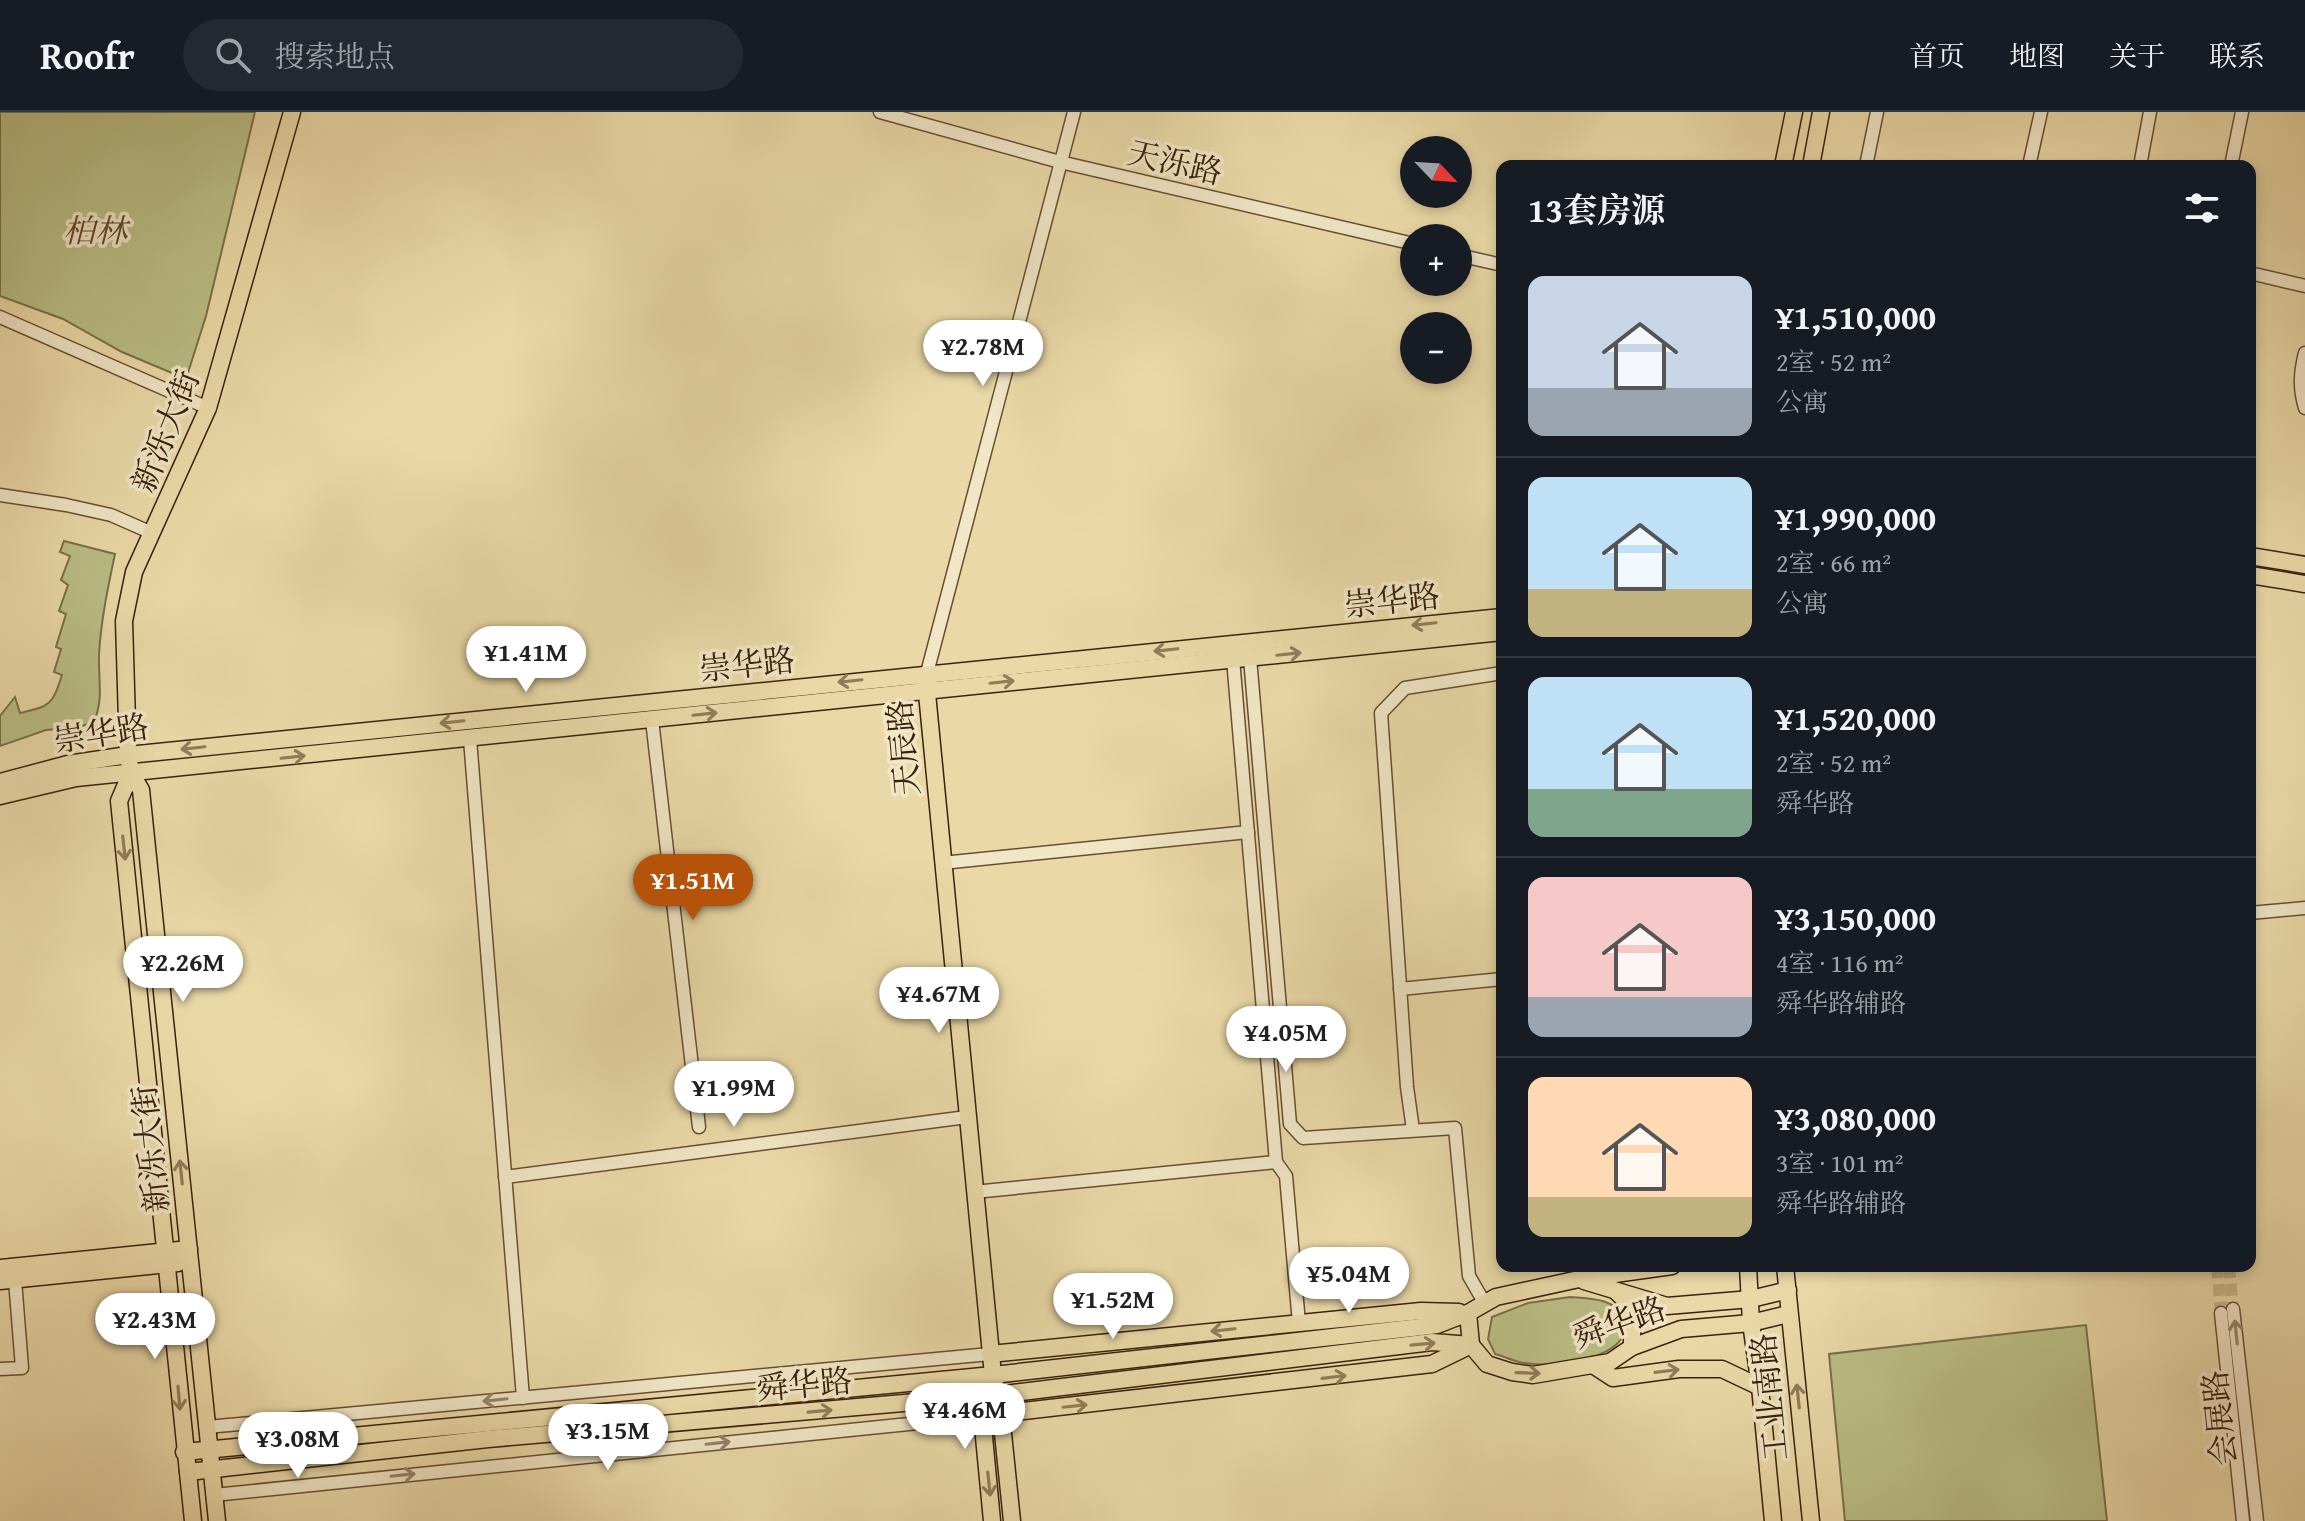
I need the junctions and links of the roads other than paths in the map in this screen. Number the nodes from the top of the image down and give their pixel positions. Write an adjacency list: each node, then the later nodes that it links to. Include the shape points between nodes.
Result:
1 (292, 112): 24 (main road, 新泺大街)
2 (880, 112): 16 (street, 天泺路)
3 (1074, 112): 16 (street, 天辰路)
4 (1794, 112): 10 (main road)
5 (1821, 112): 11 (main road)
6 (1877, 112): 12 (street)
7 (2041, 112): 13 (street)
8 (2150, 112): 14 (street)
9 (2242, 112): 15 (street)
10 (1784, 160)
11 (1812, 160)
12 (1867, 160)
13 (2030, 160)
14 (2141, 160)
15 (2232, 160)
16 (1060, 162): 17 (street, 天泺路); 36 (street, 天辰路)
17 (1400, 241)
18 (1472, 258): 19 (street)
19 (1496, 264)
20 (2256, 274): 21 (street)
21 (2305, 286)
22 (0, 317): 24 (street)
23 (2305, 353): 25 (street, via 2300,374)
24 (208, 408): 27 (main road, 新泺大街)
25 (2305, 408)
26 (0, 495): 27 (street, via 111,515)
27 (152, 533): 39 (main road, 新泺大街, via 134,572 124,621)
28 (2256, 557): 29 (main road)
29 (2305, 565)
30 (2256, 576): 31 (main road)
31 (2305, 584)
32 (1496, 618): 36 (main road, 崇华路, one-way to 36)
33 (1496, 633): 34 (main road, 崇华路, one-way to 33)
34 (1242, 658): 36 (main road, 崇华路, one-way to 34); 43 (street); 51 (street, via 1290,1124 1303,1138)
35 (1496, 674): 48 (street, via 1405,688 1381,713)
36 (926, 682): 37 (main road, 崇华路, one-way to 36); 39 (main road, 崇华路, one-way to 39); 44 (main road, 天辰路)
37 (652, 720): 38 (main road, 崇华路); 50 (street)
38 (470, 739): 40 (main road, 崇华路, one-way to 38); 53 (street)
39 (128, 755): 40 (main road, 新泺大街); 41 (main road, 崇华路)
40 (131, 773): 42 (main road, 崇华路, via 76,778); 55 (main road, 新泺大街, one-way to 40, via 141,790); 56 (main road, 新泺大街, one-way to 56, via 119,801)
41 (0, 782)
42 (0, 796)
43 (1248, 832): 44 (street); 52 (street)
44 (942, 863): 49 (main road, 天辰路)
45 (2305, 908): 46 (street)
46 (2256, 912)
47 (1496, 980): 48 (street)
48 (1400, 989): 51 (street)
49 (967, 1117): 53 (street); 54 (main road, 天辰路)
50 (699, 1127)
51 (1413, 1130): 66 (street, via 1455,1128 1469,1276)
52 (1276, 1162): 54 (street); 69 (street, via 1286,1176)
53 (505, 1177): 79 (street)
54 (974, 1192): 73 (main road, 天辰路)
55 (190, 1256): 56 (main road); 81 (main road, 新泺大街)
56 (166, 1258): 57 (main road); 62 (main road); 83 (main road, 新泺大街, one-way to 83)
57 (0, 1268)
58 (1629, 1272): 61 (main road)
59 (1749, 1272): 65 (main road, 工业南路)
60 (1786, 1272): 63 (main road, 工业南路)
61 (1579, 1279): 64 (main road, 舜华路); 66 (main road, 舜华路)
62 (7, 1280): 75 (street, via 22,1368)
63 (1788, 1290): 65 (main road, 舜华路); 68 (main road, 工业南路)
64 (1616, 1291): 65 (main road, 舜华路, via 1667,1306); 72 (main road, via 1632,1307)
65 (1751, 1299): 70 (main road, 工业南路)
66 (1484, 1302): 67 (main road, 舜华路)
67 (1468, 1313): 69 (main road, via 1421,1311); 71 (main road); 76 (main road, 舜华路, via 1437,1325)
68 (1788, 1314): 70 (main road, 舜华路); 92 (main road, 工业南路, one-way to 68)
69 (1299, 1323): 73 (main road, one-way to 73)
70 (1751, 1323): 72 (main road, 舜华路, via 1681,1329); 77 (main road, 工业南路)
71 (1471, 1345): 74 (main road, 舜华路, one-way to 74, via 1487,1364 1512,1372 1533,1375); 78 (main road, 舜华路, one-way to 71, via 1432,1342); 80 (main road, one-way to 71, via 1432,1364)
72 (1632, 1347): 74 (main road, 舜华路, via 1610,1362)
73 (990, 1354): 76 (main road, 天辰路); 79 (street)
74 (1593, 1365): 77 (main road, one-way to 77, via 1613,1378 1722,1369)
75 (0, 1369)
76 (993, 1375): 78 (main road, 天辰路); 82 (main road, 舜华路)
77 (1760, 1387): 91 (main road, 工业南路)
78 (996, 1395): 80 (main road, 天辰路); 84 (main road, 舜华路, one-way to 78)
79 (523, 1398): 81 (street, one-way to 81)
80 (994, 1415): 86 (street, one-way to 80); 89 (main road, 天辰路, one-way to 89); 90 (main road, 天辰路)
81 (207, 1427): 82 (main road, 新泺大街)
82 (210, 1450): 83 (main road, 舜华路); 84 (main road, 新泺大街)
83 (184, 1452): 85 (main road, 新泺大街)
84 (212, 1469): 85 (main road, 舜华路); 86 (main road, 新泺大街)
85 (188, 1472): 87 (main road, 新泺大街)
86 (214, 1495): 88 (main road, 新泺大街)
87 (193, 1521)
88 (217, 1521)
89 (992, 1521)
90 (1012, 1521)
91 (1773, 1521)
92 (1811, 1521)
93 (2243, 1521): 94 (street, 会展路, one-way to 93, via 2227,1311)
94 (2257, 1521)

